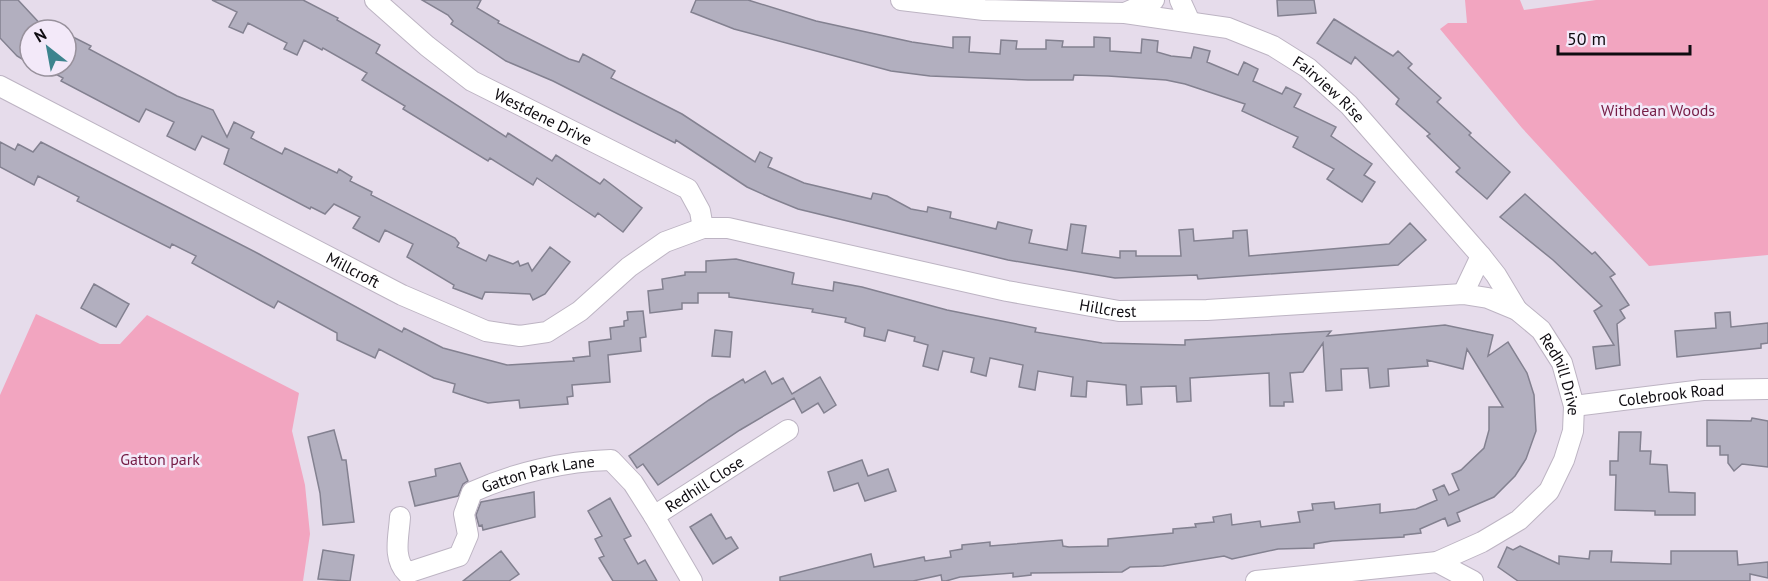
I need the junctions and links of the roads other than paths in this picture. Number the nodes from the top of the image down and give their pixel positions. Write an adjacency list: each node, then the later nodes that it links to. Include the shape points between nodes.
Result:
1 (375, 0): 8 (street, Westdene Drive, via 472,81 688,189 700,211)
2 (901, 0): 5 (street, Fairview Rise, via 984,10)
3 (1154, 0): 5 (street)
4 (1180, 0): 6 (street)
5 (1125, 13): 6 (street, Fairview Rise)
6 (1190, 22): 9 (street, Fairview Rise, via 1228,28 1273,46 1308,68 1349,105)
7 (0, 86): 8 (street, Millcroft, via 402,295 486,331 520,336 546,332 579,311 629,267 665,242)
8 (703, 228): 10 (street, Hillcrest, via 728,228 1007,291 1119,311 1207,310)
9 (1480, 256): 10 (street); 11 (street, Fairview Rise)
10 (1463, 294): 11 (street, Hillcrest, via 1488,298)
11 (1517, 310): 13 (street, Redhill Drive, via 1541,330 1562,363)
12 (1768, 389): 13 (street, Colebrook Road, via 1703,390)
13 (1574, 406): 17 (street, Redhill Drive, via 1573,431 1549,491 1519,519 1482,542)
14 (788, 430): 15 (street, Redhill Close)
15 (654, 516): 16 (street, Gatton Park Lane, via 633,483 611,460 583,461 494,482 472,492 464,514 468,535 459,556 407,573 400,566 397,552); 18 (street, Redhill Close)
16 (400, 517)
17 (1437, 562): 19 (street, Redhill Drive); 20 (street)
18 (692, 581)
19 (1256, 581)
20 (1473, 581)

